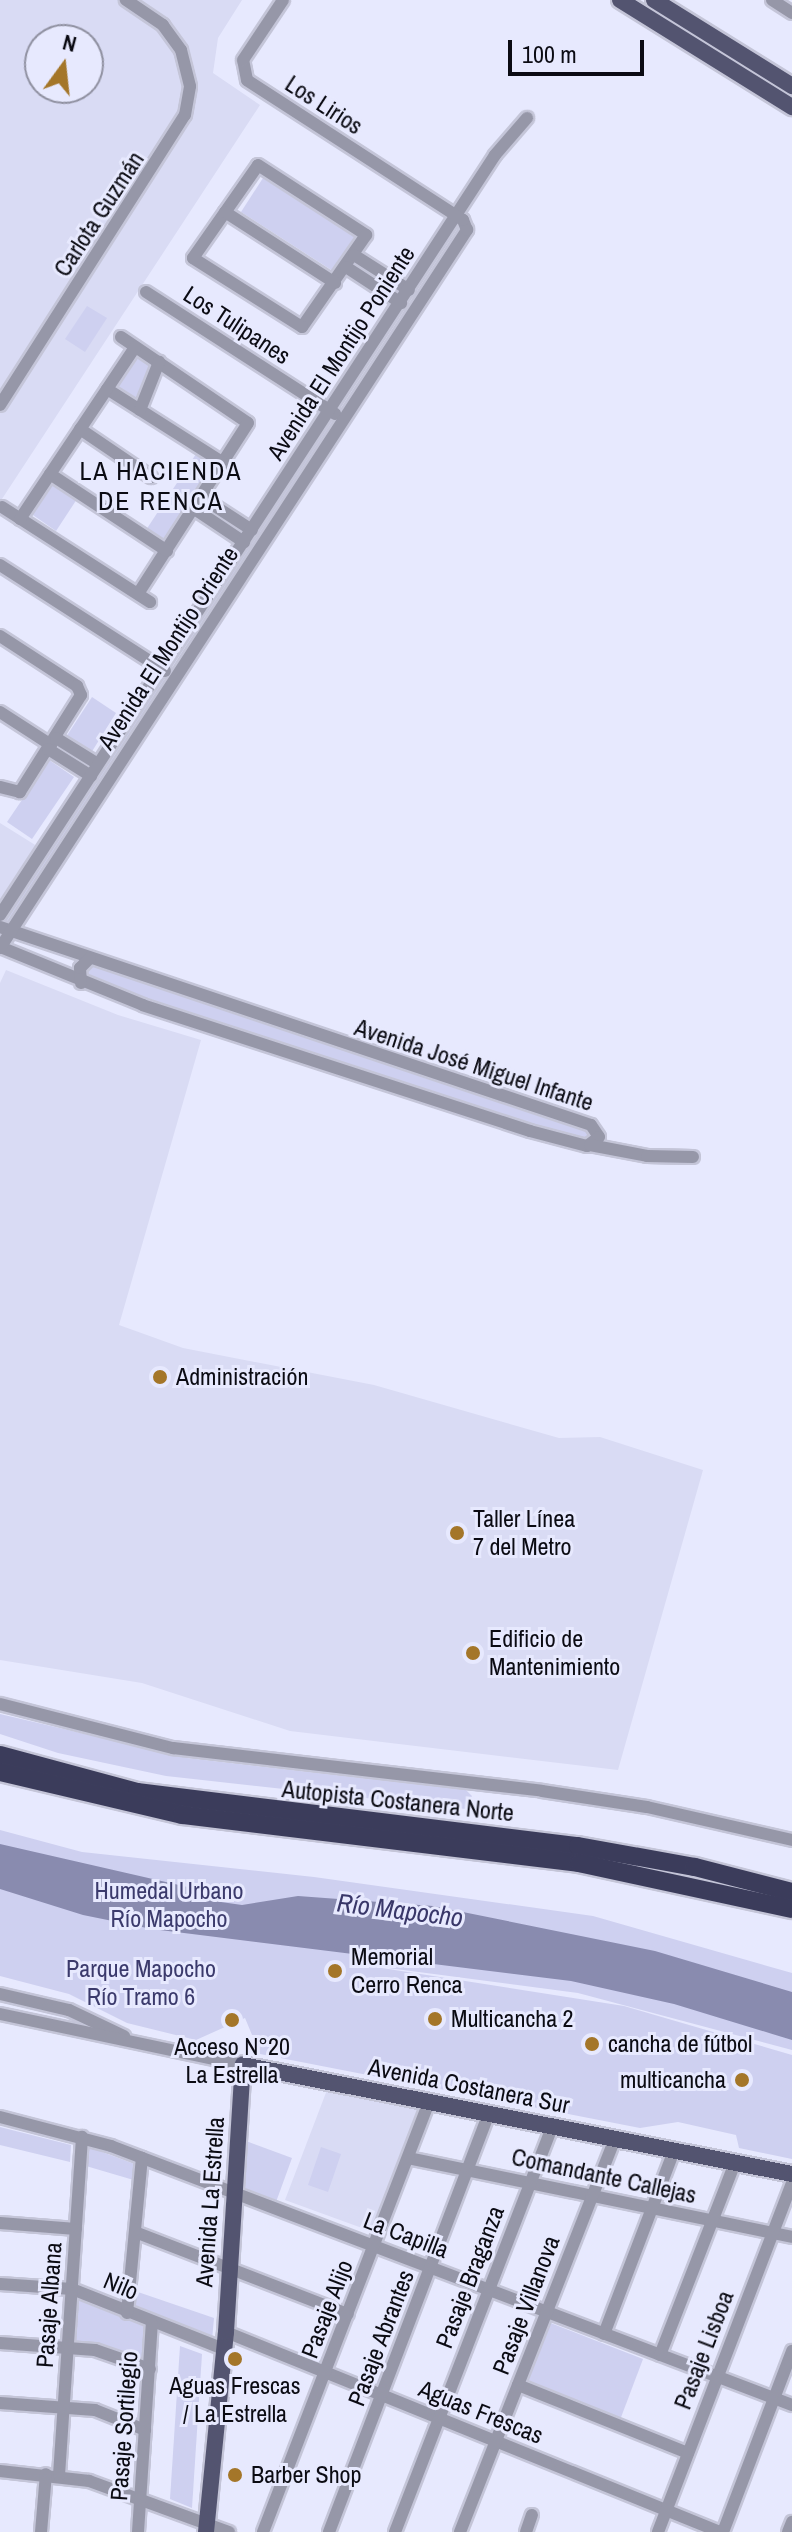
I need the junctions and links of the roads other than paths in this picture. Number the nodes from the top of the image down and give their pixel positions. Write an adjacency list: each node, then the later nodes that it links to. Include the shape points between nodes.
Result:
1 (126, 0): 21 (street, Carlota Guzmán, via 172,36 185,59 190,86 178,133)
2 (283, 0): 10 (street, Los Lirios, via 243,60 247,80)
3 (654, 0): 7 (main road)
4 (772, 0): 6 (street)
5 (627, 2): 7 (main road)
6 (792, 13)
7 (790, 96)
8 (527, 118): 10 (street, Avenida El Montijo Poniente, via 495,155)
9 (225, 212): 11 (street, via 258,165 366,235); 13 (street); 13 (street, via 193,258 290,322 309,324)
10 (455, 217): 14 (street, Avenida El Montijo Poniente); 24 (street, Avenida El Montijo Oriente, via 467,224 466,232)
11 (354, 255): 12 (street); 14 (street)
12 (346, 267): 13 (street); 16 (street)
13 (335, 283)
14 (409, 290): 16 (street, Avenida El Montijo Poniente)
15 (146, 292): 23 (street, Los Tulipanes)
16 (401, 303): 23 (street, Avenida El Montijo Poniente)
17 (121, 337): 18 (street)
18 (135, 347): 19 (street); 20 (street)
19 (159, 362): 22 (street); 26 (street, via 248,423)
20 (107, 389): 22 (street); 25 (street)
21 (0, 405)
22 (140, 410): 26 (street)
23 (330, 411): 24 (street, Los Tulipanes); 32 (street, Avenida El Montijo Poniente)
24 (344, 420): 40 (street, Avenida El Montijo Oriente)
25 (80, 429): 27 (street); 28 (street)
26 (225, 464): 29 (street)
27 (50, 474): 31 (street); 34 (street)
28 (151, 477)
29 (200, 504): 32 (street); 33 (street); 34 (street)
30 (2, 507): 31 (street)
31 (20, 519): 36 (street)
32 (252, 530): 33 (street, Avenida El Montijo Poniente)
33 (244, 542): 39 (street, Avenida El Montijo Poniente)
34 (167, 551): 36 (street)
35 (0, 565): 39 (street)
36 (138, 594): 37 (street)
37 (150, 602)
38 (0, 636): 42 (street, via 79,687 81,697)
39 (161, 668): 40 (street); 43 (street, Avenida El Montijo Poniente)
40 (175, 677): 47 (street, Avenida El Montijo Oriente)
41 (0, 712): 42 (street)
42 (52, 744): 43 (street); 44 (street); 45 (street, via 20,792)
43 (98, 764): 44 (street, Avenida El Montijo Poniente)
44 (91, 776): 46 (street, Avenida El Montijo Poniente)
45 (0, 787)
46 (0, 915)
47 (5, 929): 48 (street, Avenida El Montijo Oriente); 49 (street, Avenida José Miguel Infante)
48 (0, 948): 50 (street, Avenida José Miguel Infante)
49 (90, 958): 50 (street, via 80,968); 51 (street, Avenida José Miguel Infante, via 591,1125 600,1135)
50 (81, 983): 51 (street, Avenida José Miguel Infante, via 502,1122)
51 (590, 1145): 52 (street, via 647,1156)
52 (693, 1157)
53 (0, 1704): 56 (street, via 173,1748 558,1793)
54 (0, 1755): 57 (highway, Autopista Costanera Norte, via 137,1792 578,1846 695,1867)
55 (0, 1772): 58 (highway, Autopista Costanera Norte, via 158,1811 579,1863)
56 (792, 1840)
57 (792, 1892)
58 (792, 1909)
59 (0, 1994): 61 (street, Avenida Costanera Sur, via 69,2010)
60 (0, 2014): 61 (street, Avenida Costanera Sur)
61 (137, 2043): 62 (street, Avenida Costanera Sur)
62 (243, 2065): 63 (main road, Avenida Costanera Sur); 77 (main road, Avenida La Estrella)
63 (429, 2102): 64 (main road, Avenida Costanera Sur); 71 (street, Pasaje Alijo)
64 (489, 2114): 66 (main road, Avenida Costanera Sur); 73 (street, Pasaje Abrantes)
65 (0, 2117): 67 (street, La Capilla)
66 (552, 2127): 68 (main road, Avenida Costanera Sur); 75 (street, Pasaje Braganza)
67 (82, 2137): 70 (street, La Capilla); 82 (street, Pasaje Albana)
68 (615, 2139): 69 (main road, Avenida Costanera Sur); 78 (street, Pasaje Villanova)
69 (674, 2151): 72 (main road, Avenida Costanera Sur); 79 (street)
70 (142, 2158): 77 (street, La Capilla); 83 (street)
71 (408, 2158): 73 (street, Comandante Callejas); 86 (street, Pasaje Alijo)
72 (735, 2163): 74 (main road, Avenida Costanera Sur); 80 (street)
73 (469, 2170): 75 (street, Comandante Callejas); 88 (street, Pasaje Abrantes)
74 (792, 2174)
75 (530, 2183): 78 (street, Comandante Callejas); 91 (street, Pasaje Braganza)
76 (792, 2183): 84 (street, Pasaje Lisboa)
77 (235, 2194): 86 (street, La Capilla); 87 (main road, Avenida La Estrella)
78 (592, 2196): 79 (street, Comandante Callejas); 92 (street, Pasaje Villanova)
79 (652, 2208): 80 (street, Comandante Callejas); 96 (street)
80 (713, 2221): 84 (street, Comandante Callejas); 101 (street)
81 (0, 2223): 82 (street)
82 (76, 2229): 90 (street, Pasaje Albana)
83 (135, 2232): 87 (street); 93 (street)
84 (773, 2233): 85 (street, Comandante Callejas); 104 (street, Pasaje Lisboa)
85 (792, 2237)
86 (375, 2247): 88 (street, La Capilla); 94 (street, Pasaje Alijo)
87 (230, 2268): 94 (street); 97 (main road, Avenida La Estrella)
88 (432, 2269): 91 (street, La Capilla); 106 (street, Pasaje Abrantes)
89 (0, 2284): 90 (street, Nilo)
90 (72, 2289): 93 (street, Nilo); 99 (street, Pasaje Albana)
91 (489, 2290): 92 (street, La Capilla); 111 (street, Pasaje Braganza)
92 (547, 2312): 96 (street, La Capilla); 105 (street, Pasaje Villanova)
93 (127, 2313): 95 (street, Nilo)
94 (348, 2314): 103 (street, Pasaje Alijo)
95 (152, 2323): 97 (street, Nilo); 102 (street, Pasaje Sortilegio)
96 (604, 2334): 101 (street, La Capilla)
97 (224, 2341): 103 (street, Aguas Frescas); 121 (main road, Avenida La Estrella)
98 (0, 2343): 99 (street)
99 (68, 2347): 102 (street, via 106,2352); 110 (street, Pasaje Albana)
100 (792, 2351): 107 (street)
101 (660, 2355): 104 (street, La Capilla)
102 (150, 2369): 112 (street, Pasaje Sortilegio)
103 (326, 2373): 106 (street, Aguas Frescas); 124 (street, Pasaje Alijo)
104 (717, 2377): 107 (street, La Capilla); 114 (street, Pasaje Lisboa)
105 (518, 2385): 113 (street, Pasaje Villanova); 114 (street)
106 (383, 2396): 111 (street, Aguas Frescas); 125 (street, Pasaje Abrantes)
107 (774, 2398): 109 (street, La Capilla); 130 (street)
108 (0, 2403): 110 (street)
109 (792, 2405)
110 (64, 2407): 112 (street, via 95,2410); 116 (street, Pasaje Albana)
111 (439, 2418): 113 (street, Aguas Frescas); 126 (street, Pasaje Braganza)
112 (145, 2430): 117 (street, Pasaje Sortilegio)
113 (496, 2441): 118 (street, Aguas Frescas); 127 (street, Pasaje Villanova)
114 (688, 2453): 118 (street, Pasaje Lisboa)
115 (0, 2471): 116 (street)
116 (53, 2475): 117 (street); 122 (street, Pasaje Albana)
117 (141, 2499): 121 (street); 123 (street, Pasaje Sortilegio)
118 (666, 2510): 129 (street, Pasaje Lisboa); 130 (street, Aguas Frescas)
119 (532, 2515): 128 (street)
120 (792, 2522): 131 (street)
121 (215, 2529)
122 (41, 2532)
123 (138, 2532)
124 (263, 2532)
125 (329, 2532)
126 (395, 2532)
127 (460, 2532)
128 (526, 2532)
129 (658, 2532)
130 (721, 2532)
131 (788, 2532)

